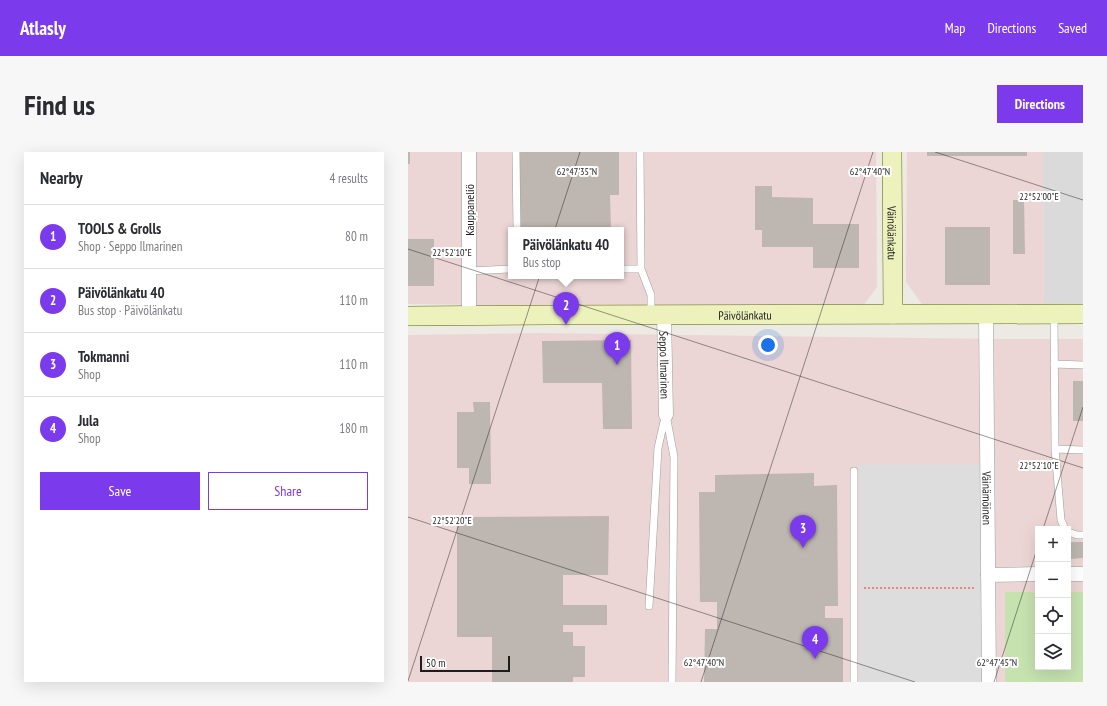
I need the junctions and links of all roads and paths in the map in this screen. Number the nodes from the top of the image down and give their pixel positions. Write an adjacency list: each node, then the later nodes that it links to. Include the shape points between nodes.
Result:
1 (469, 152): 9 (street, Kauppaneliö)
2 (516, 152): 5 (lane)
3 (640, 152): 8 (lane)
4 (892, 152): 11 (street, Väinölänkatu)
5 (517, 227)
6 (508, 269): 9 (lane)
7 (624, 269): 8 (lane)
8 (641, 269): 10 (lane)
9 (469, 271): 16 (street, Kauppaneliö)
10 (658, 314): 11 (street, Päivölänkatu); 16 (street, Päivölänkatu); 19 (street, Seppo Ilmarinen)
11 (893, 314): 12 (street, Päivölänkatu)
12 (986, 314): 13 (street, Päivölänkatu); 29 (street, Väinämöinen)
13 (1054, 314): 14 (street, Päivölänkatu); 17 (lane)
14 (1083, 314)
15 (408, 316): 16 (street, Päivölänkatu)
16 (469, 316)
17 (1054, 364): 18 (lane); 20 (lane)
18 (1083, 365)
19 (666, 415): 31 (lane, via 658,448); 32 (lane, via 674,457)
20 (1055, 449): 21 (lane); 23 (lane)
21 (1083, 450)
22 (854, 471): 30 (lane)
23 (1064, 526)
24 (1071, 533): 25 (lane)
25 (1083, 535)
26 (1035, 574): 29 (street)
27 (1071, 574): 28 (street)
28 (1083, 574)
29 (988, 581): 30 (path); 34 (street, Väinämöinen)
30 (854, 588): 33 (lane)
31 (649, 606)
32 (672, 682)
33 (854, 682)
34 (989, 682)

